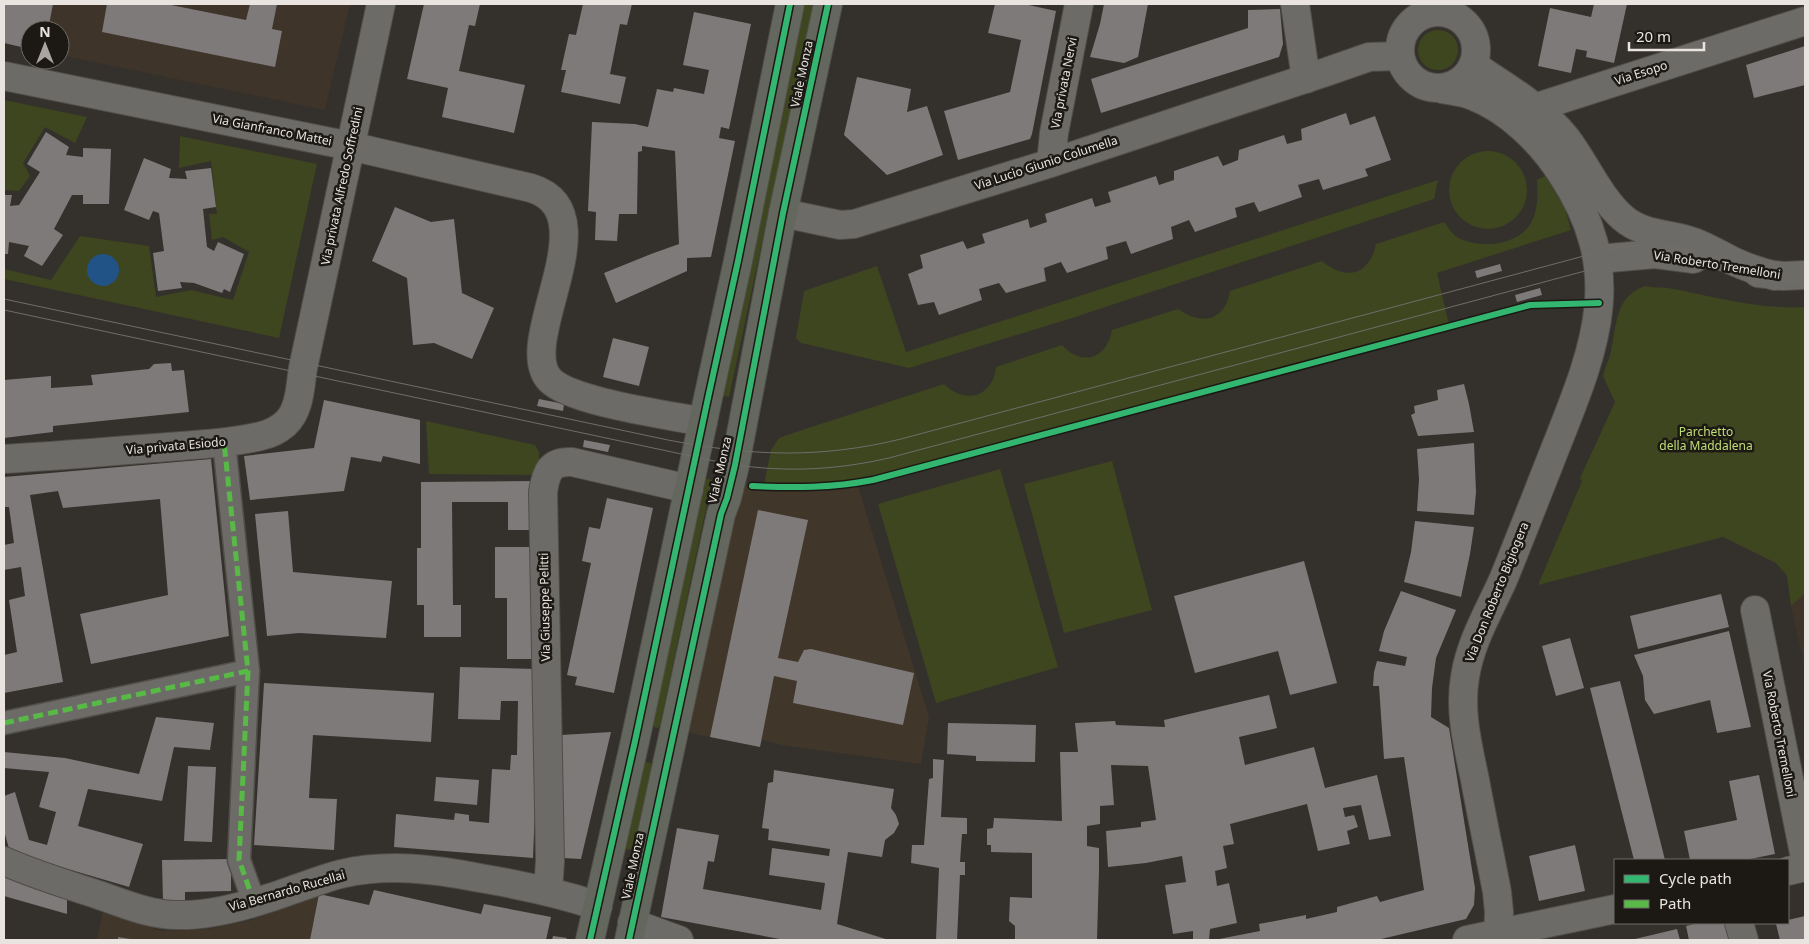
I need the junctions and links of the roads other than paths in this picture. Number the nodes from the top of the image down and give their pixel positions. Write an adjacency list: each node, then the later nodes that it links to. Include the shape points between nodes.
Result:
1 (381, 4): 14 (street, Via privata Alfredo Soffredini)
2 (790, 4): 21 (main road, Viale Monza)
3 (828, 4): 16 (main road, Viale Monza)
4 (1079, 4): 15 (street, Via privata Nervi)
5 (1295, 4): 11 (street)
6 (1436, 8): 8 (street, via 1408,27 1401,40); 9 (street, via 1455,16 1469,28 1476,46)
7 (1805, 21): 13 (street, Via Esopo)
8 (1400, 56): 11 (street, Via Lucio Giunio Columella, via 1369,57); 12 (street, via 1406,72 1416,82)
9 (1473, 65): 12 (street, via 1461,81); 13 (street)
10 (4, 76): 14 (street, Via Gianfranco Mattei)
11 (1306, 79): 15 (street, Via Lucio Giunio Columella)
12 (1442, 89): 13 (street)
13 (1526, 116): 17 (street, via 1570,186 1588,225); 19 (street, via 1550,122 1585,164 1609,203 1622,217 1645,232 1696,243 1746,267)
14 (350, 146): 20 (street, Via privata Alfredo Soffredini); 21 (street, Via Gianfranco Mattei, via 546,193 556,203 563,225 560,264 542,350 543,366 550,380 567,391 594,401)
15 (1051, 163): 16 (street, Via Lucio Giunio Columella, via 854,224 840,225)
16 (784, 213): 22 (main road, Viale Monza)
17 (1598, 258): 19 (street, Via Roberto Tremelloni, via 1664,255); 39 (street, Via Don Roberto Bigiogera, via 1599,311 1585,373 1464,677 1463,717 1497,892)
18 (1805, 275): 19 (street, Via Roberto Tremelloni)
19 (1775, 276)
20 (303, 368): 23 (street, Via privata Esiodo, via 295,410 285,424 261,436)
21 (702, 422): 22 (main road); 25 (main road, Viale Monza)
22 (741, 430): 38 (main road, Viale Monza)
23 (224, 442): 24 (street, Via privata Esiodo); 27 (street)
24 (4, 459)
25 (689, 489): 33 (street, Via Giuseppe Pelitti, via 572,462 557,464 548,472 543,492); 35 (main road, Viale Monza)
26 (1755, 610): 29 (street, Via Roberto Tremelloni)
27 (248, 671): 28 (street); 34 (street, via 239,860)
28 (4, 723)
29 (1805, 858)
30 (4, 861): 34 (street, Via Bernardo Rucellai, via 157,913 204,913)
31 (1805, 867): 32 (street)
32 (1789, 871)
33 (548, 891): 34 (street, Via Bernardo Rucellai, via 442,871 398,868 340,874); 35 (street, Via Bernardo Rucellai)
34 (254, 902)
35 (598, 906): 38 (main road); 40 (main road, Viale Monza)
36 (1614, 909): 39 (street)
37 (1739, 924): 43 (street)
38 (630, 932): 41 (street)
39 (1498, 937): 42 (street)
40 (590, 940)
41 (679, 940)
42 (1467, 940)
43 (1744, 940)

